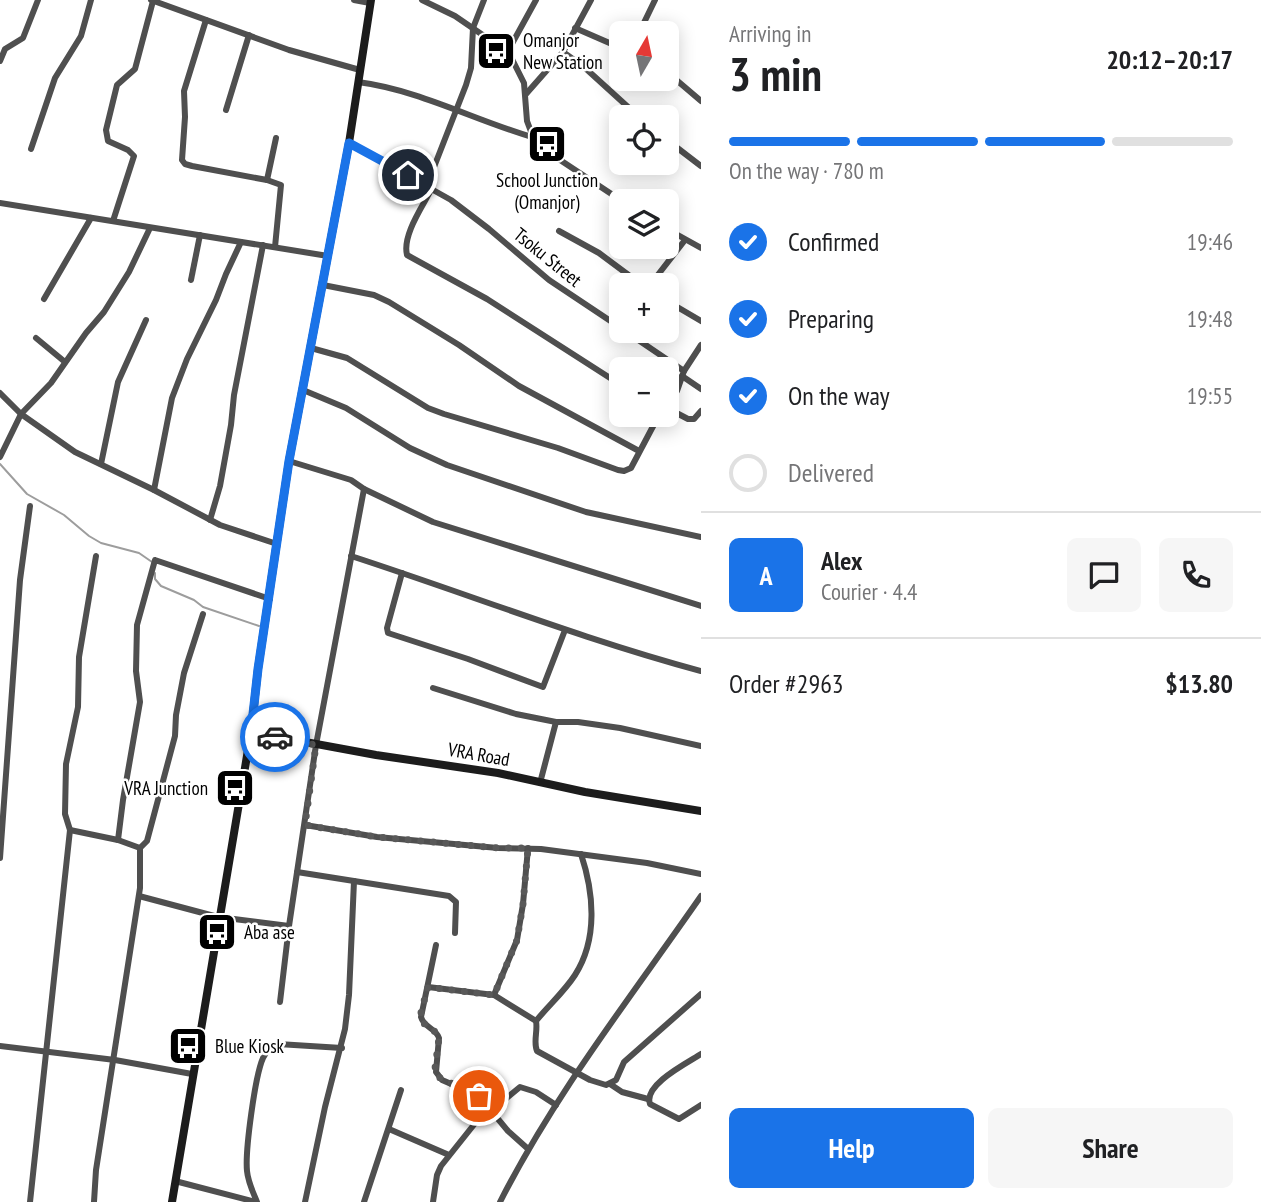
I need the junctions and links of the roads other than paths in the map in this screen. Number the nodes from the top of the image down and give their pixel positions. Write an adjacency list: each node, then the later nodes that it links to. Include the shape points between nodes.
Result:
1 (38, 0): 17 (street, via 23,38)
2 (91, 0): 32 (street, via 81,36 55,78)
3 (354, 0): 10 (street)
4 (422, 0): 13 (street)
5 (484, 0): 13 (street)
6 (536, 0): 18 (street)
7 (590, 0): 14 (street)
8 (655, 0): 12 (street)
9 (152, 1): 11 (street); 40 (street, via 135,69 117,85 106,130 108,141 134,156)
10 (370, 1): 21 (street)
11 (206, 20): 15 (street); 35 (street, via 184,91 183,160 192,166)
12 (645, 21)
13 (473, 28): 18 (street); 27 (street, via 471,68)
14 (575, 28): 16 (street); 19 (street)
15 (249, 35): 21 (street); 28 (street)
16 (609, 43)
17 (3, 48): 20 (street)
18 (508, 51): 24 (street)
19 (563, 52): 24 (street); 26 (street)
20 (0, 61)
21 (360, 70): 22 (street)
22 (358, 82): 27 (street, via 393,88); 31 (street)
23 (679, 83): 25 (street)
24 (526, 94): 29 (street)
25 (701, 102)
26 (626, 105)
27 (456, 109): 29 (street); 36 (street)
28 (226, 110)
29 (533, 137): 37 (street)
30 (276, 138): 35 (street)
31 (349, 143): 36 (street, Tsoku Street); 50 (street)
32 (31, 149)
33 (679, 149): 34 (street)
34 (701, 166)
35 (267, 180): 48 (street, via 282,187)
36 (429, 186): 57 (street, Tsoku Street, via 549,280); 66 (street, via 411,230 407,255 487,299)
37 (609, 192)
38 (0, 203): 39 (street)
39 (91, 218): 40 (street); 55 (street)
40 (113, 221): 41 (street)
41 (150, 228): 43 (street); 64 (street, via 130,272)
42 (559, 231): 51 (street)
43 (200, 235): 46 (street); 53 (street)
44 (679, 236): 45 (street)
45 (685, 240): 49 (street); 52 (street)
46 (241, 242): 47 (street); 80 (street, via 172,398)
47 (263, 245): 48 (street); 82 (street, via 232,425)
48 (275, 247): 50 (street)
49 (701, 248)
50 (328, 256): 54 (street)
51 (626, 273)
52 (659, 273)
53 (191, 280)
54 (323, 285): 63 (street); 75 (street, via 389,302 519,386)
55 (44, 299)
56 (679, 308): 59 (street)
57 (609, 319)
58 (146, 320): 78 (street, via 118,382)
59 (701, 321)
60 (36, 338): 64 (street)
61 (642, 343): 65 (street, Tsoku Street)
62 (701, 345): 65 (street)
63 (311, 348): 69 (street); 75 (street, via 347,358 428,408 610,468 628,470)
64 (65, 362): 72 (street)
65 (683, 374): 67 (street); 68 (street, Tsoku Street)
66 (609, 377)
67 (679, 385)
68 (701, 388)
69 (303, 390): 77 (street); 83 (street, via 346,408 438,462 586,512)
70 (0, 394): 72 (street)
71 (701, 411): 73 (street, via 694,419)
72 (22, 414): 76 (street); 78 (street, via 75,452)
73 (679, 414)
74 (652, 427): 75 (street)
75 (639, 451)
76 (0, 457)
77 (289, 461): 79 (street, via 351,480); 84 (street)
78 (101, 464): 80 (street)
79 (364, 489): 86 (street); 89 (street, via 433,522)
80 (155, 490): 82 (street)
81 (30, 506): 106 (street, via 20,580)
82 (210, 520): 84 (street)
83 (701, 537)
84 (277, 544): 88 (street)
85 (96, 556): 101 (street, via 79,657 78,707 66,764)
86 (351, 556): 87 (street); 96 (street)
87 (402, 573): 91 (street); 91 (street, via 387,628 401,639 543,687)
88 (270, 599): 95 (street); 102 (street, via 155,560 137,625 140,707)
89 (701, 606)
90 (203, 614): 103 (street, via 181,685 177,729 164,780 147,841)
91 (565, 630): 92 (street)
92 (701, 671)
93 (433, 688): 94 (street)
94 (556, 723): 97 (street, via 610,727); 98 (street)
95 (251, 732): 96 (street, VRA Road); 112 (street)
96 (316, 745): 98 (street, VRA Road); 100 (street)
97 (701, 746)
98 (540, 783): 99 (street, VRA Road)
99 (701, 811)
100 (305, 825): 104 (street, via 377,837); 107 (street)
101 (69, 830): 102 (street); 123 (street)
102 (118, 840): 103 (street)
103 (140, 848): 110 (street)
104 (528, 848): 105 (street); 118 (street, via 517,940)
105 (581, 854): 108 (street); 120 (street, via 591,905 587,946 573,978)
106 (0, 858)
107 (297, 873): 109 (street); 113 (street)
108 (701, 874)
109 (354, 881): 114 (street, via 449,896 456,902); 122 (street)
110 (139, 896): 112 (street); 125 (street)
111 (701, 896): 126 (street)
112 (218, 917): 113 (street); 127 (street)
113 (289, 926): 119 (street)
114 (455, 933)
115 (436, 945): 116 (street)
116 (428, 987): 118 (street); 133 (street, via 421,1017 438,1034 438,1077 479,1096)
117 (701, 994): 128 (street, via 624,1062)
118 (494, 995): 120 (street)
119 (280, 1002)
120 (536, 1021): 126 (street, via 537,1051)
121 (0, 1046): 123 (street)
122 (342, 1048): 141 (street, via 278,1044 264,1055 247,1160); 142 (street)
123 (47, 1052): 125 (street); 138 (street)
124 (700, 1058): 130 (street, via 663,1079)
125 (115, 1060): 127 (street); 139 (street)
126 (577, 1072): 128 (street, via 601,1085); 131 (street)
127 (192, 1074): 137 (street)
128 (610, 1084): 130 (street)
129 (401, 1090): 134 (street)
130 (648, 1099): 132 (street, via 679,1119)
131 (556, 1105): 133 (street, via 520,1087); 135 (street)
132 (701, 1105)
133 (489, 1109): 135 (street); 136 (street)
134 (389, 1129): 136 (street); 143 (street)
135 (527, 1148): 145 (street)
136 (449, 1155): 144 (street, via 437,1175)
137 (176, 1181): 140 (street); 141 (street)
138 (30, 1202)
139 (94, 1202)
140 (172, 1202)
141 (256, 1202)
142 (304, 1202)
143 (364, 1202)
144 (433, 1202)
145 (500, 1202)

